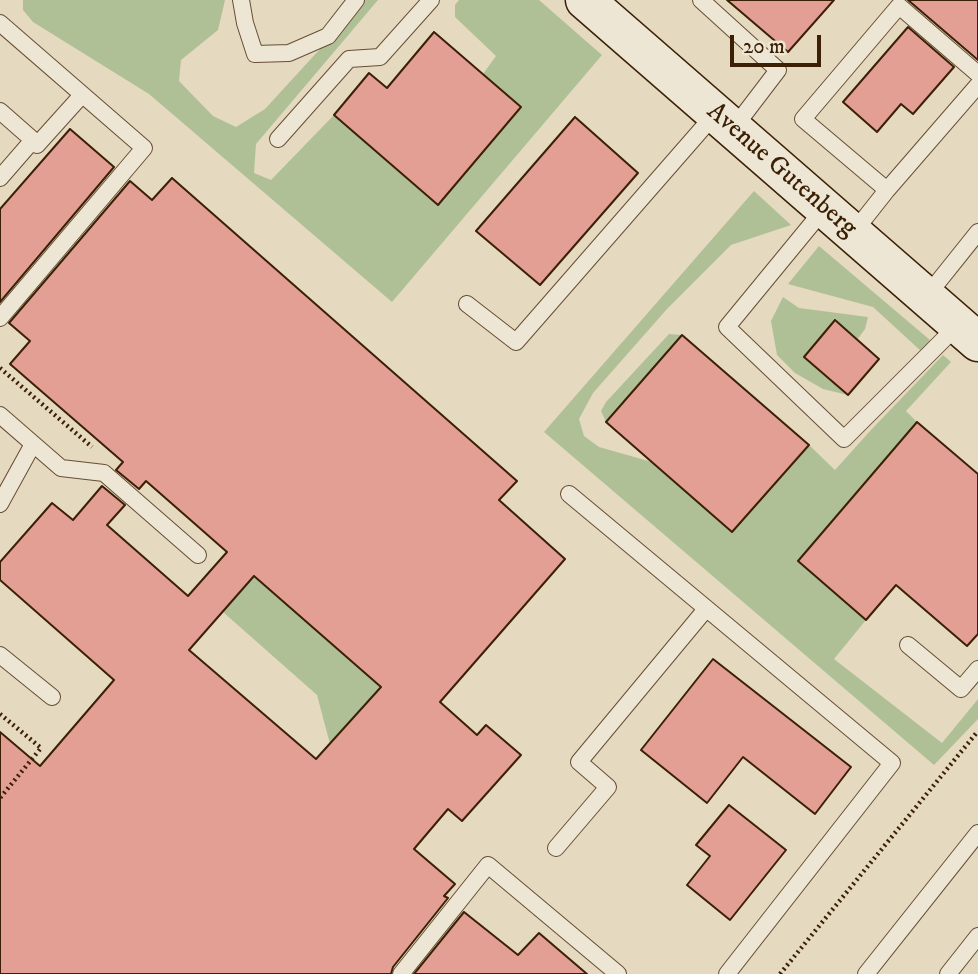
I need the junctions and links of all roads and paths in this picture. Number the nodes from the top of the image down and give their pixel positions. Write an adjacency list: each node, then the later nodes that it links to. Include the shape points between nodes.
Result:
1 (241, 0): 2 (lane, via 255,54 289,52 328,36)
2 (356, 0)
3 (431, 0): 12 (lane, via 380,57 349,59)
4 (585, 0): 11 (main road, Avenue Gutenberg)
5 (701, 0): 11 (lane, via 778,70)
6 (0, 23): 9 (lane)
7 (978, 74): 15 (lane, via 899,6 803,119)
8 (978, 85): 15 (lane)
9 (82, 95): 13 (lane, via 37,145); 21 (lane, via 144,148)
10 (0, 111): 13 (lane)
11 (724, 122): 16 (main road, Avenue Gutenberg); 20 (lane, via 516,342)
12 (278, 139)
13 (33, 140): 14 (lane)
14 (0, 178)
15 (887, 190): 18 (lane)
16 (824, 209): 18 (main road, Avenue Gutenberg); 22 (lane, via 727,327 844,439)
17 (978, 232): 19 (lane)
18 (853, 233): 19 (main road, Avenue Gutenberg)
19 (926, 297): 22 (main road, Avenue Gutenberg)
20 (467, 304)
21 (0, 318)
22 (968, 334)
23 (0, 368): 26 (path)
24 (0, 415): 25 (lane)
25 (33, 444): 28 (lane); 29 (lane, via 61,468 104,473)
26 (94, 448)
27 (569, 494): 30 (lane)
28 (0, 504)
29 (198, 555)
30 (706, 609): 39 (lane, via 579,762 608,787); 43 (lane, via 892,763)
31 (908, 645): 33 (lane, via 961,689)
32 (0, 655): 34 (lane)
33 (978, 669)
34 (52, 697)
35 (0, 714): 37 (path, via 41,748)
36 (978, 731): 44 (path)
37 (0, 798)
38 (978, 833): 45 (lane)
39 (556, 848)
40 (978, 936): 46 (lane)
41 (401, 974): 42 (lane, via 488,865)
42 (618, 974)
43 (727, 974)
44 (780, 974)
45 (866, 974)
46 (948, 974)

